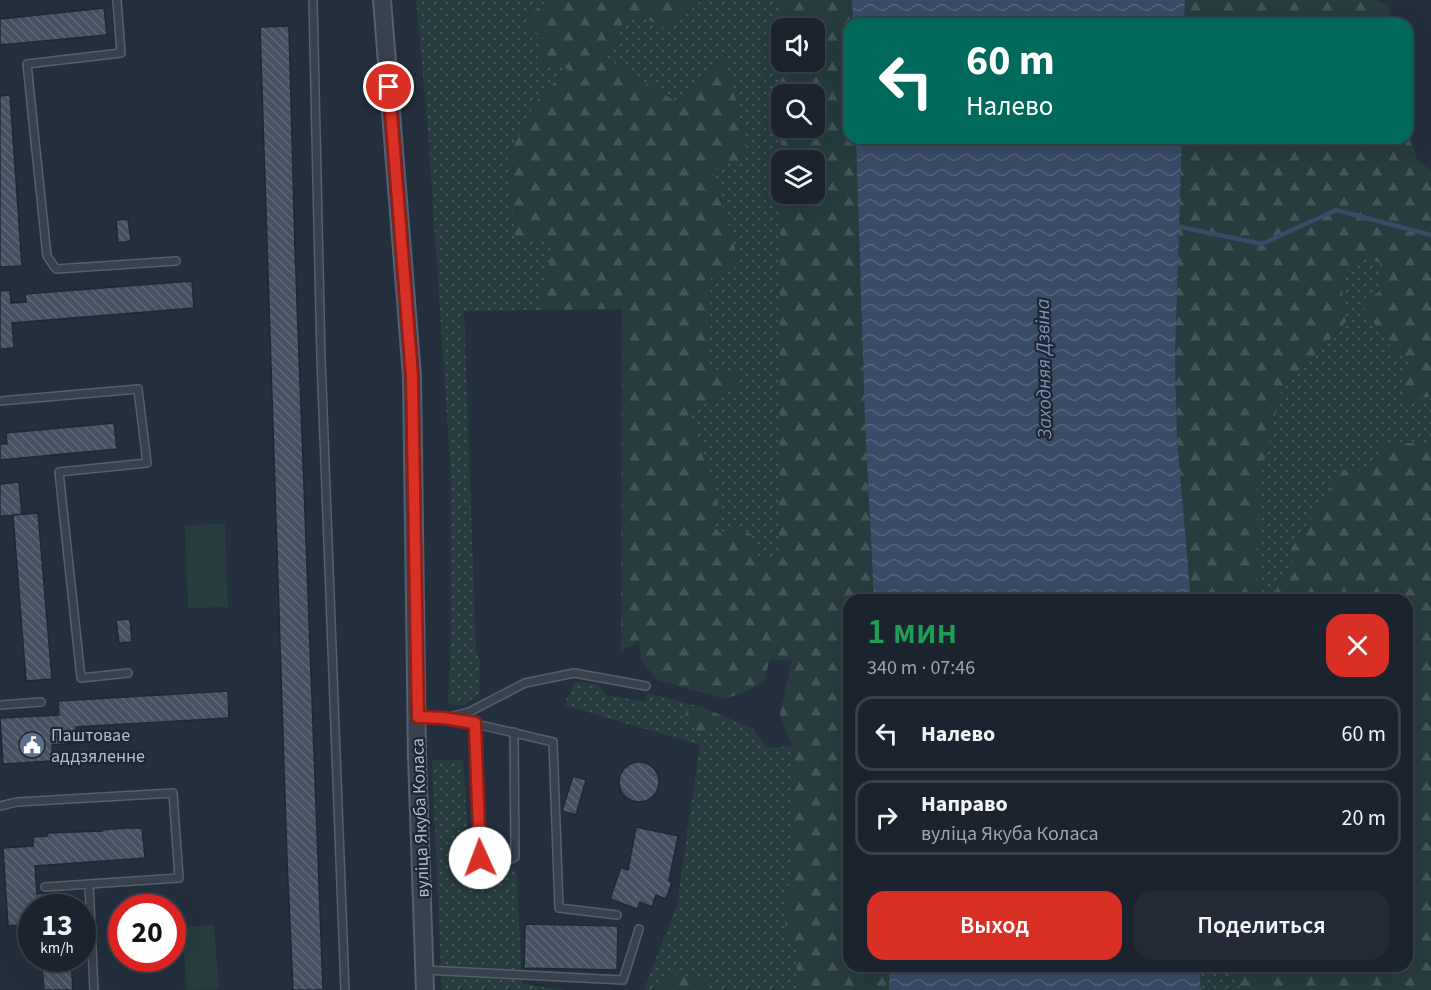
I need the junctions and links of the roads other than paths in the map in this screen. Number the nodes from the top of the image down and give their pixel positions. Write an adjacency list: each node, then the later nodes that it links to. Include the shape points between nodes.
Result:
1 (117, 0): 4 (lane, via 121,52 27,64 47,256 56,269)
2 (313, 0): 21 (lane, via 321,358)
3 (382, 0): 10 (street, вуліца Якуба Коласа, via 412,376)
4 (176, 261)
5 (0, 401): 6 (lane, via 138,389 147,463 59,472 81,678)
6 (128, 674)
7 (646, 686): 11 (lane, via 574,674 525,683 469,712)
8 (41, 702): 9 (lane)
9 (0, 705)
10 (418, 717): 11 (lane); 19 (street, вуліца Якуба Коласа)
11 (443, 718): 12 (lane)
12 (475, 723): 13 (lane); 13 (lane, via 480,858 498,866 515,857)
13 (514, 732): 17 (lane, via 553,742 559,908)
14 (0, 806): 15 (lane, via 173,792 179,878)
15 (88, 884): 16 (lane); 20 (lane)
16 (45, 887)
17 (617, 915)
18 (639, 929): 19 (lane, via 623,980)
19 (425, 970): 22 (street, вуліца Якуба Коласа)
20 (94, 990)
21 (345, 990)
22 (426, 990)

